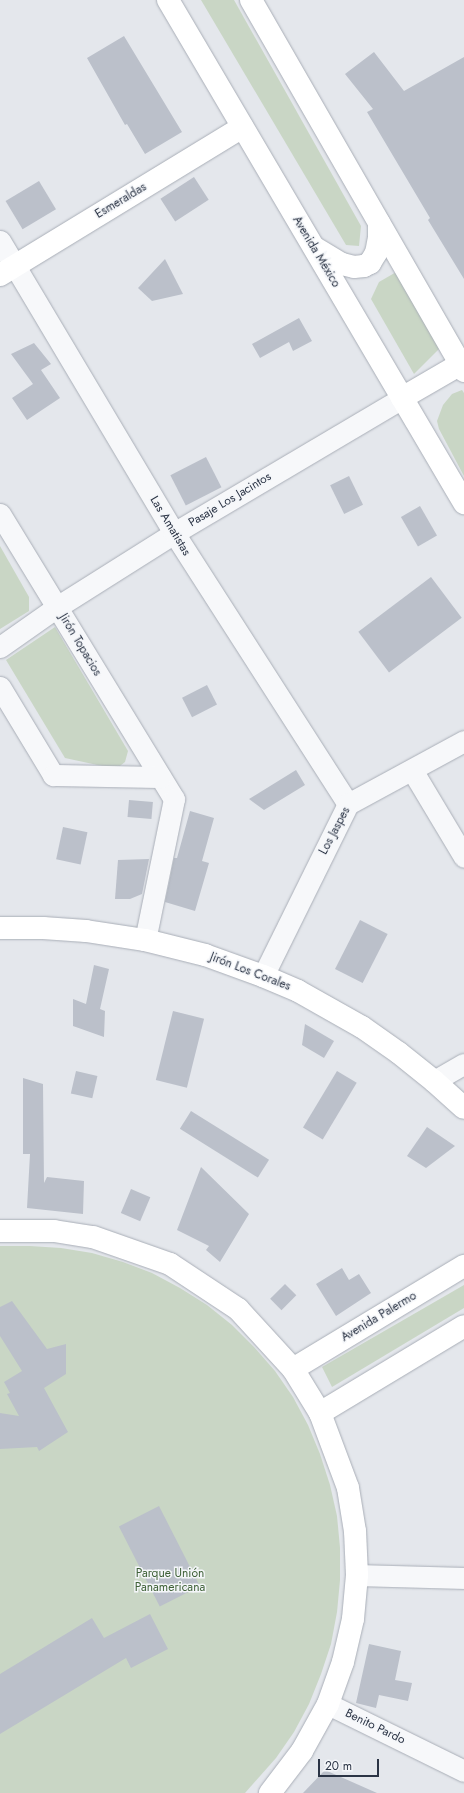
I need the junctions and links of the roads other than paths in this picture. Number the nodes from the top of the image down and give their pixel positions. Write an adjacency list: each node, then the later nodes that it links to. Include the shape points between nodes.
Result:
1 (168, 0): 3 (street, Avenida México)
2 (251, 0): 4 (street)
3 (242, 127): 6 (street, Avenida México); 7 (street, Esmeraldas)
4 (379, 223): 6 (street, via 376,253 370,263 364,266 342,264); 8 (street)
5 (0, 241): 7 (street, Las Amatistas)
6 (312, 246): 9 (street, Avenida México)
7 (8, 271): 12 (street, Las Amatistas)
8 (463, 366): 9 (street)
9 (402, 398): 10 (street, Avenida México); 12 (street, Pasaje Los Jacintos)
10 (464, 503)
11 (0, 514): 13 (street, Jirón Topacios)
12 (174, 533): 13 (street, Pasaje Los Jacintos); 19 (street, Las Amatistas)
13 (57, 607): 14 (street, Pasaje Los Jacintos); 18 (street, Jirón Topacios)
14 (0, 646)
15 (0, 687): 18 (street, via 53,775)
16 (464, 741): 17 (street, Los Jaspes)
17 (412, 770): 19 (street, Los Jaspes); 20 (street)
18 (160, 777): 22 (street, Jirón Topacios, via 174,799)
19 (348, 804): 23 (street, Los Jaspes)
20 (464, 857)
21 (0, 928): 22 (street, Jirón Los Corales, via 86,931)
22 (145, 940): 23 (street, Jirón Los Corales, via 205,955)
23 (264, 976): 25 (street, Jirón Los Corales, via 362,1027)
24 (464, 1064): 25 (street)
25 (434, 1081): 26 (street, Jirón Los Corales)
26 (464, 1108)
27 (0, 1231): 30 (street, via 54,1231 93,1238 170,1264 238,1309)
28 (464, 1266): 30 (street, Avenida Palermo)
29 (464, 1326): 31 (street)
30 (293, 1369): 31 (street)
31 (320, 1413): 32 (street, via 348,1488 355,1531)
32 (357, 1575): 33 (street); 34 (street, via 350,1634)
33 (464, 1578)
34 (328, 1704): 35 (street, Benito Pardo); 36 (street, via 302,1751)
35 (464, 1771)
36 (270, 1793)

